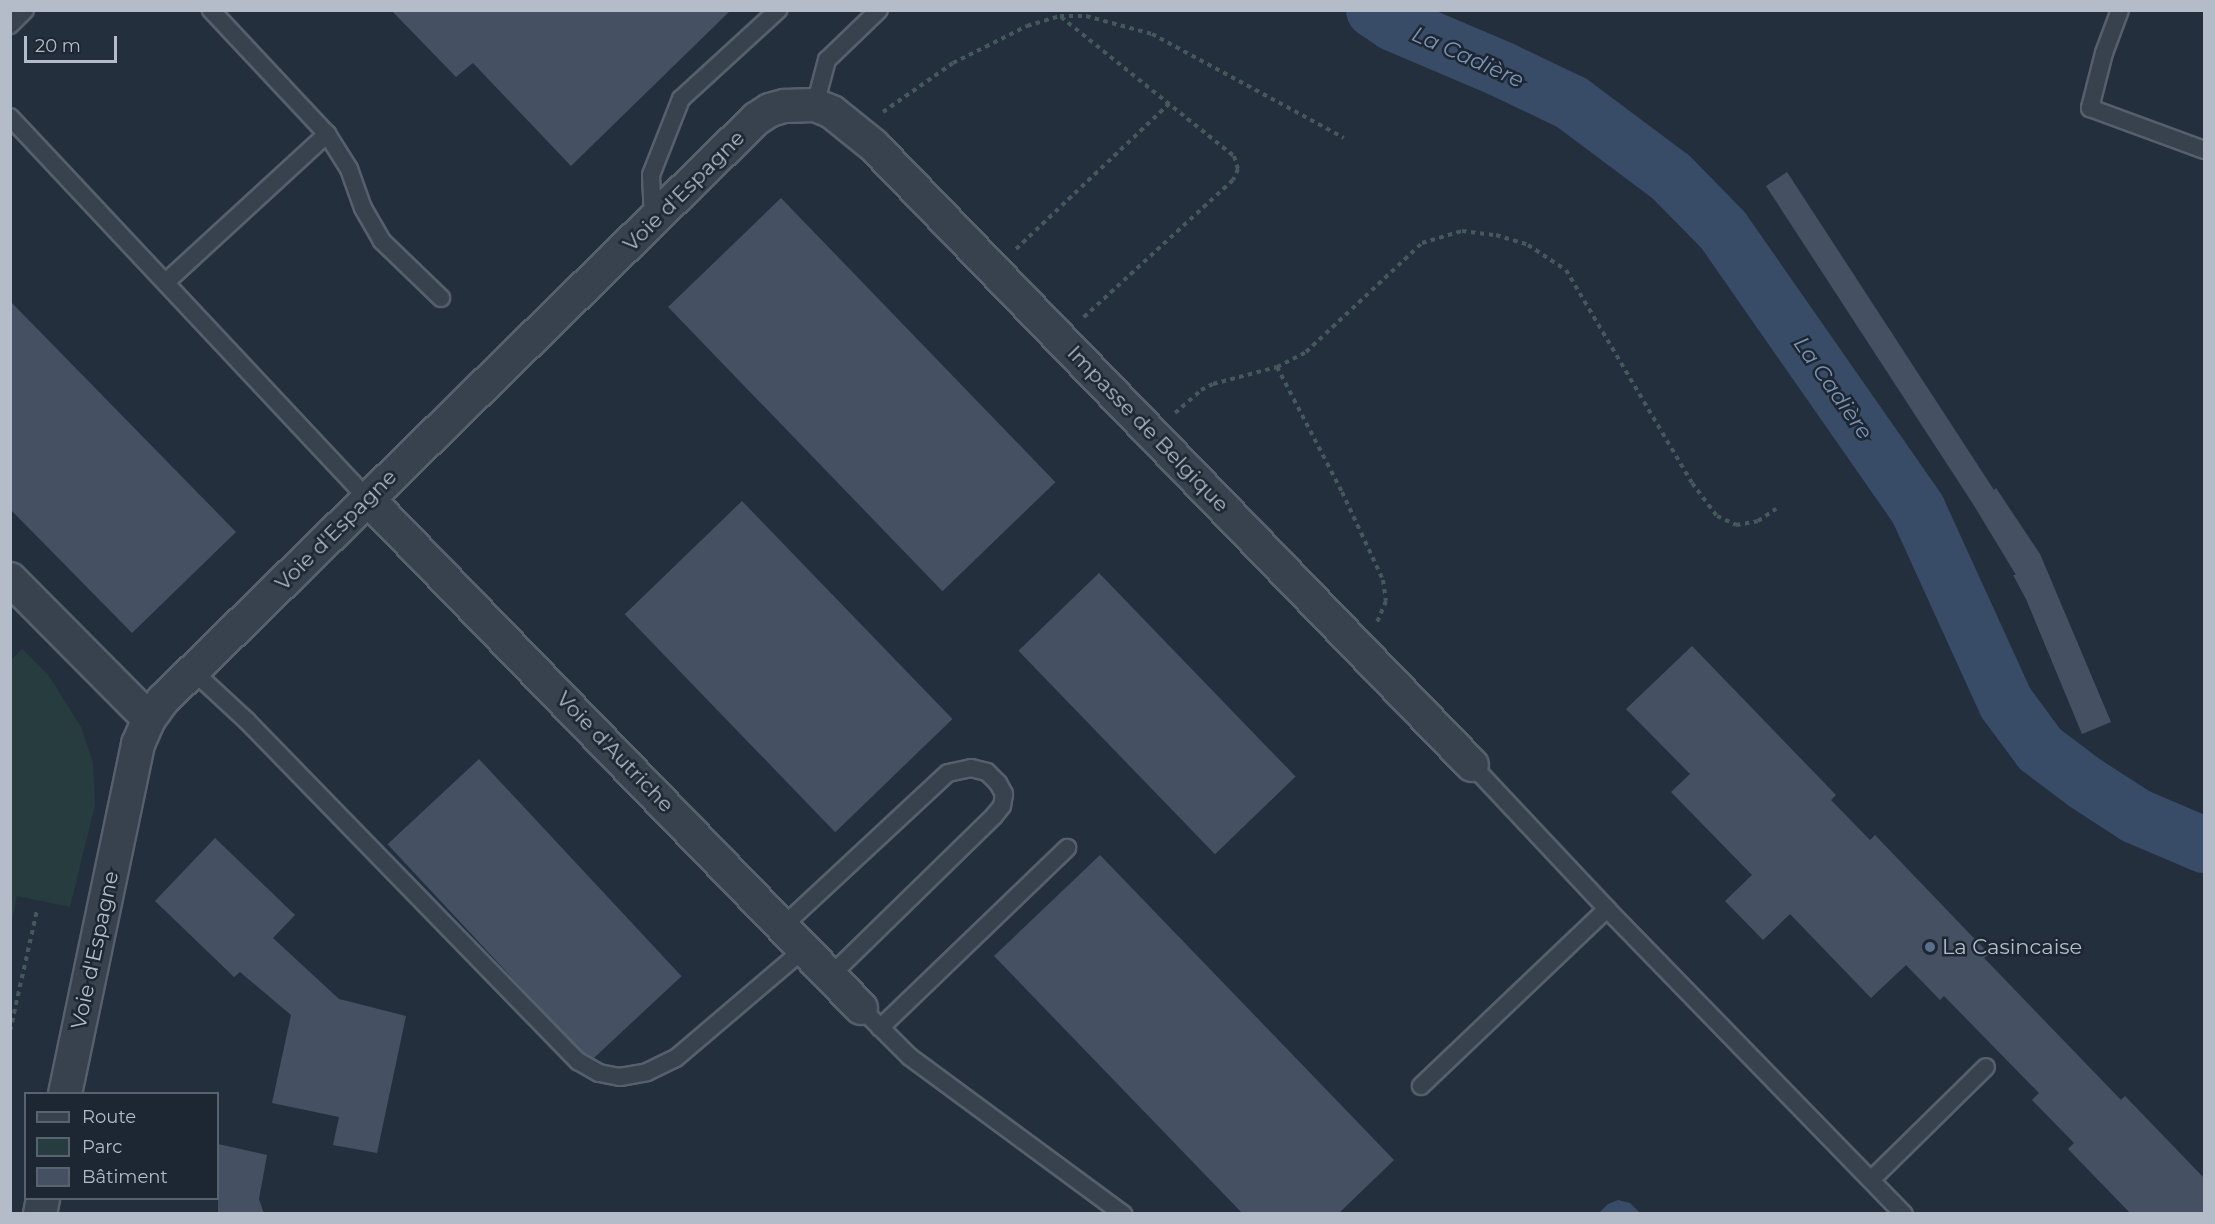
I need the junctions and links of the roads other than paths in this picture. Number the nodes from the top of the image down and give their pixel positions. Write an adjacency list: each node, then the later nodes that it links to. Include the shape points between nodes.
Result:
1 (26, 10): 6 (lane)
2 (211, 10): 9 (lane)
3 (778, 10): 11 (lane, via 681,99 651,175)
4 (879, 10): 7 (lane, via 826,60)
5 (2120, 10): 10 (lane, via 2090,108)
6 (10, 25)
7 (815, 105): 11 (street, Voie d'Espagne, via 784,106 756,119); 18 (street, Impasse de Belgique, via 832,112 861,134)
8 (10, 117): 12 (lane)
9 (327, 134): 12 (lane); 13 (lane, via 349,169 363,208 382,241)
10 (2205, 150)
11 (653, 222): 14 (street, Voie d'Espagne)
12 (166, 282): 14 (lane)
13 (441, 298)
14 (367, 498): 16 (street, Voie d'Espagne); 21 (street, Voie d'Autriche)
15 (10, 579): 17 (street)
16 (192, 670): 17 (street, Voie d'Espagne); 22 (lane, via 247,721 578,1061 599,1073 620,1077 647,1072 676,1058)
17 (149, 719): 27 (street, Voie d'Espagne, via 138,744)
18 (1472, 765): 20 (lane)
19 (1067, 848): 24 (lane)
20 (1607, 909): 26 (lane); 28 (lane)
21 (783, 927): 22 (street, Voie d'Autriche); 23 (lane, via 948,773 971,768 987,771 1004,794 1002,806)
22 (804, 949): 23 (street, Voie d'Autriche)
23 (830, 976): 24 (street, Voie d'Autriche)
24 (870, 1018): 29 (lane, via 910,1057)
25 (1986, 1067): 28 (lane)
26 (1421, 1086)
27 (65, 1092)
28 (1871, 1180): 30 (lane)
29 (1123, 1214)
30 (1904, 1214)

